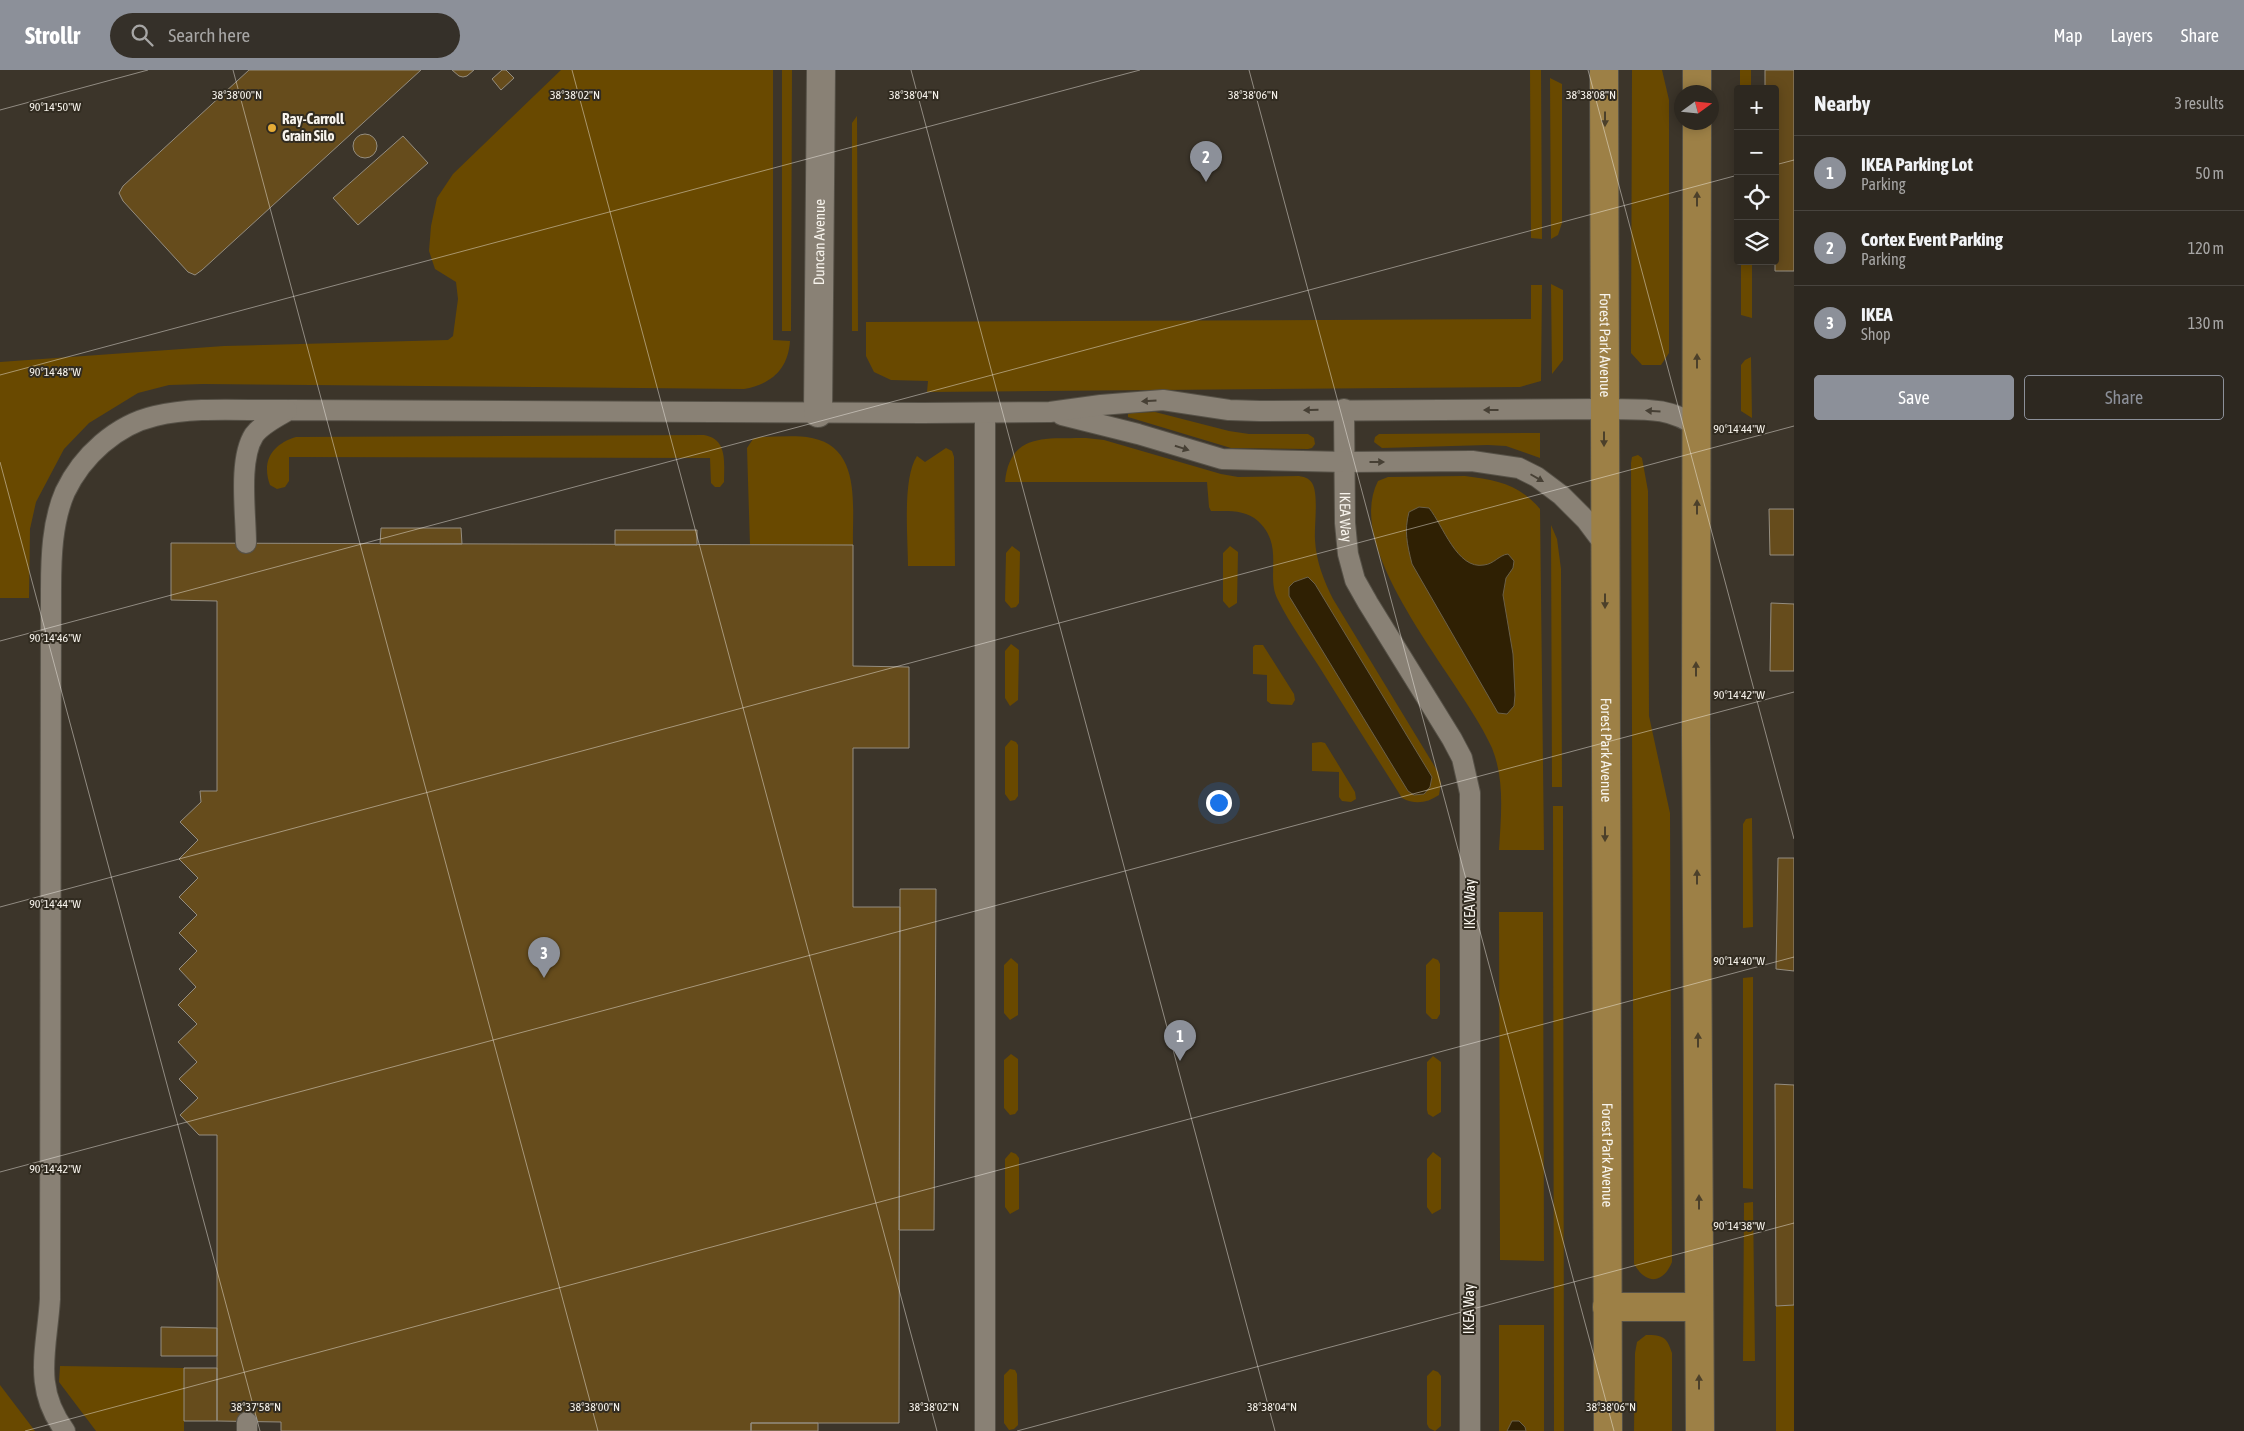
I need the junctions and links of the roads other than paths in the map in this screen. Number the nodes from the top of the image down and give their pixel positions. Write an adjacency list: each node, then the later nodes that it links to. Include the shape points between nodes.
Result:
1 (821, 70): 10 (street, Duncan Avenue)
2 (1604, 70): 6 (main road, Forest Park Avenue, one-way to 6)
3 (1697, 70): 4 (main road)
4 (1697, 85)
5 (1697, 130): 12 (main road, one-way to 5)
6 (1604, 409): 8 (lane, one-way to 8); 12 (lane, one-way to 6, via 1676,414); 15 (main road, Forest Park Avenue, one-way to 15)
7 (289, 410): 10 (lane); 14 (lane, via 267,423 255,435 248,449 245,468); 18 (lane, via 185,411 134,423 114,433 94,452 65,493 58,518 50,589 50,1299 43,1372 52,1409)
8 (1344, 410): 9 (lane, one-way to 9, via 1260,412 1163,400); 13 (lane, IKEA Way)
9 (1050, 412): 11 (lane); 13 (lane, one-way to 13, via 1222,459)
10 (818, 413): 11 (lane)
11 (985, 413): 19 (lane)
12 (1698, 428): 17 (main road, one-way to 12)
13 (1345, 462): 15 (lane, one-way to 15, via 1472,461 1520,468 1561,495); 20 (lane, IKEA Way, via 1348,554 1356,580 1452,739 1462,758 1470,793)
14 (246, 544)
15 (1604, 544): 16 (main road, Forest Park Avenue, one-way to 16)
16 (1607, 1307): 17 (main road); 21 (main road, Forest Park Avenue)
17 (1699, 1307): 22 (main road, one-way to 17)
18 (65, 1431)
19 (985, 1431)
20 (1470, 1431)
21 (1608, 1431)
22 (1700, 1431)

